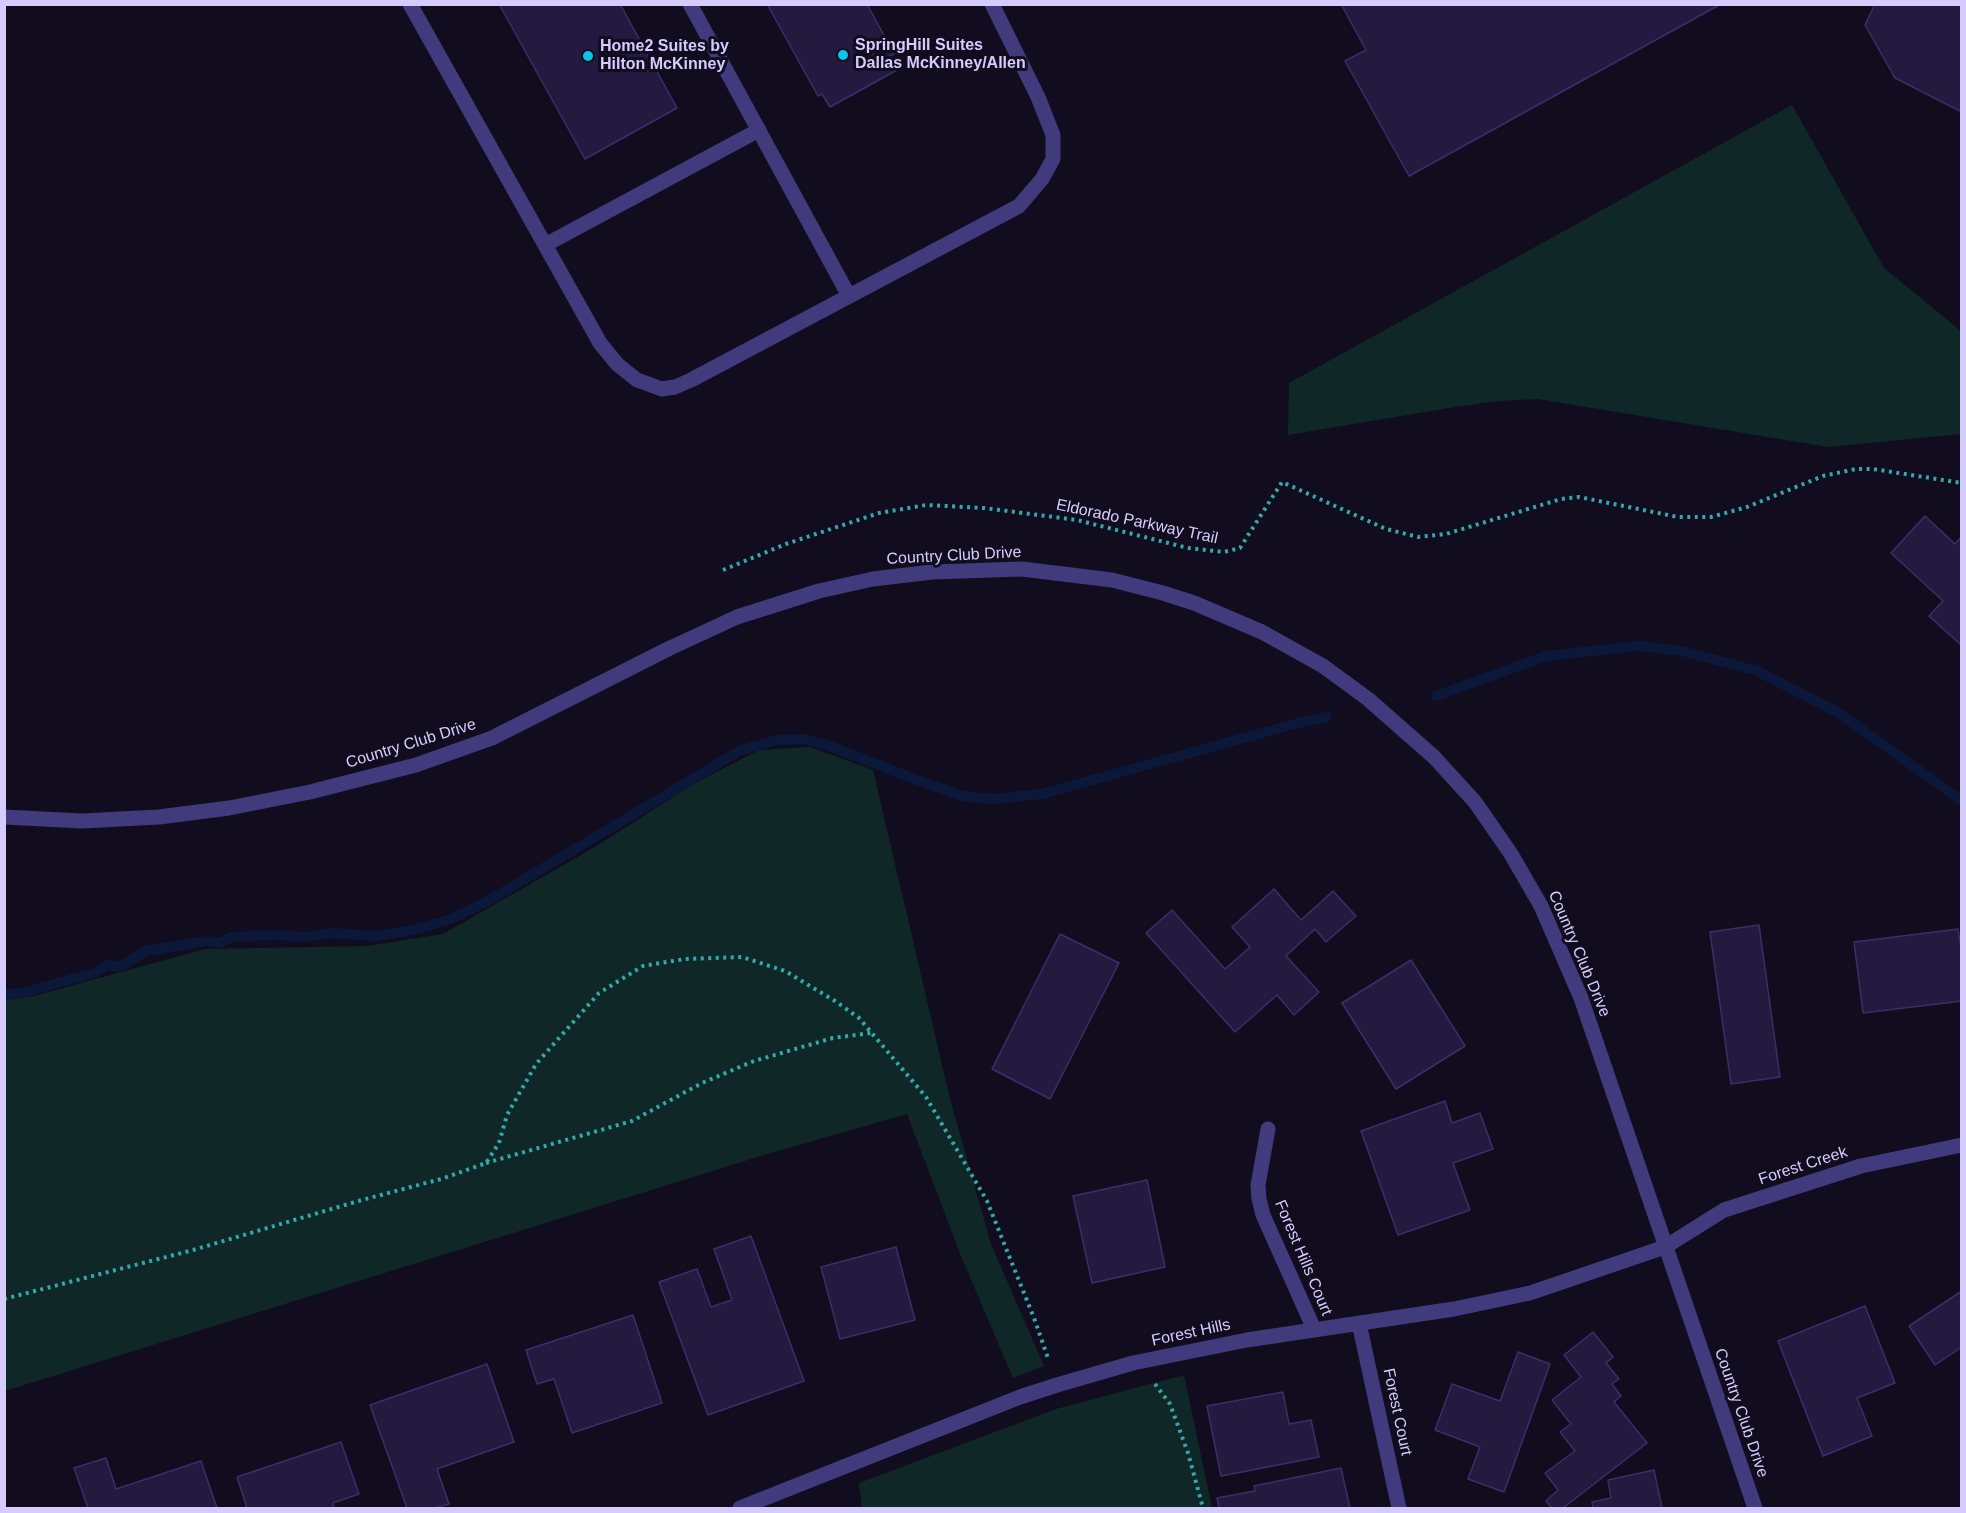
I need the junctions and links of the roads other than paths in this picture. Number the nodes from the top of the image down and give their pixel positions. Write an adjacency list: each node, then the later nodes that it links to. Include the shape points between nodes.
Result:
1 (410, 4): 5 (street)
2 (690, 4): 4 (street)
3 (992, 4): 6 (street, via 1053,135 1053,159 1019,206)
4 (759, 130): 5 (street); 6 (street)
5 (545, 244): 6 (street, via 611,357 637,380 662,389 691,380)
6 (849, 296)
7 (4, 818): 10 (street, Country Club Drive, via 82,821 229,808 416,765 492,738 737,617 873,579 932,572 1022,569 1093,576 1163,593 1262,632 1323,666 1411,735 1475,802 1527,880 1557,940 1581,998)
8 (1268, 1129): 12 (street, Forest Hills Court, via 1258,1185 1263,1215)
9 (1962, 1145): 10 (street, Forest Creek, via 1862,1166 1724,1210)
10 (1665, 1247): 11 (street, Forest Hills, via 1510,1298); 15 (street, Country Club Drive)
11 (1359, 1323): 12 (street, Forest Hills); 14 (street, Forest Court)
12 (1314, 1329): 13 (street, Forest Hills, via 1133,1364 1057,1384)
13 (740, 1509)
14 (1399, 1509)
15 (1755, 1509)

